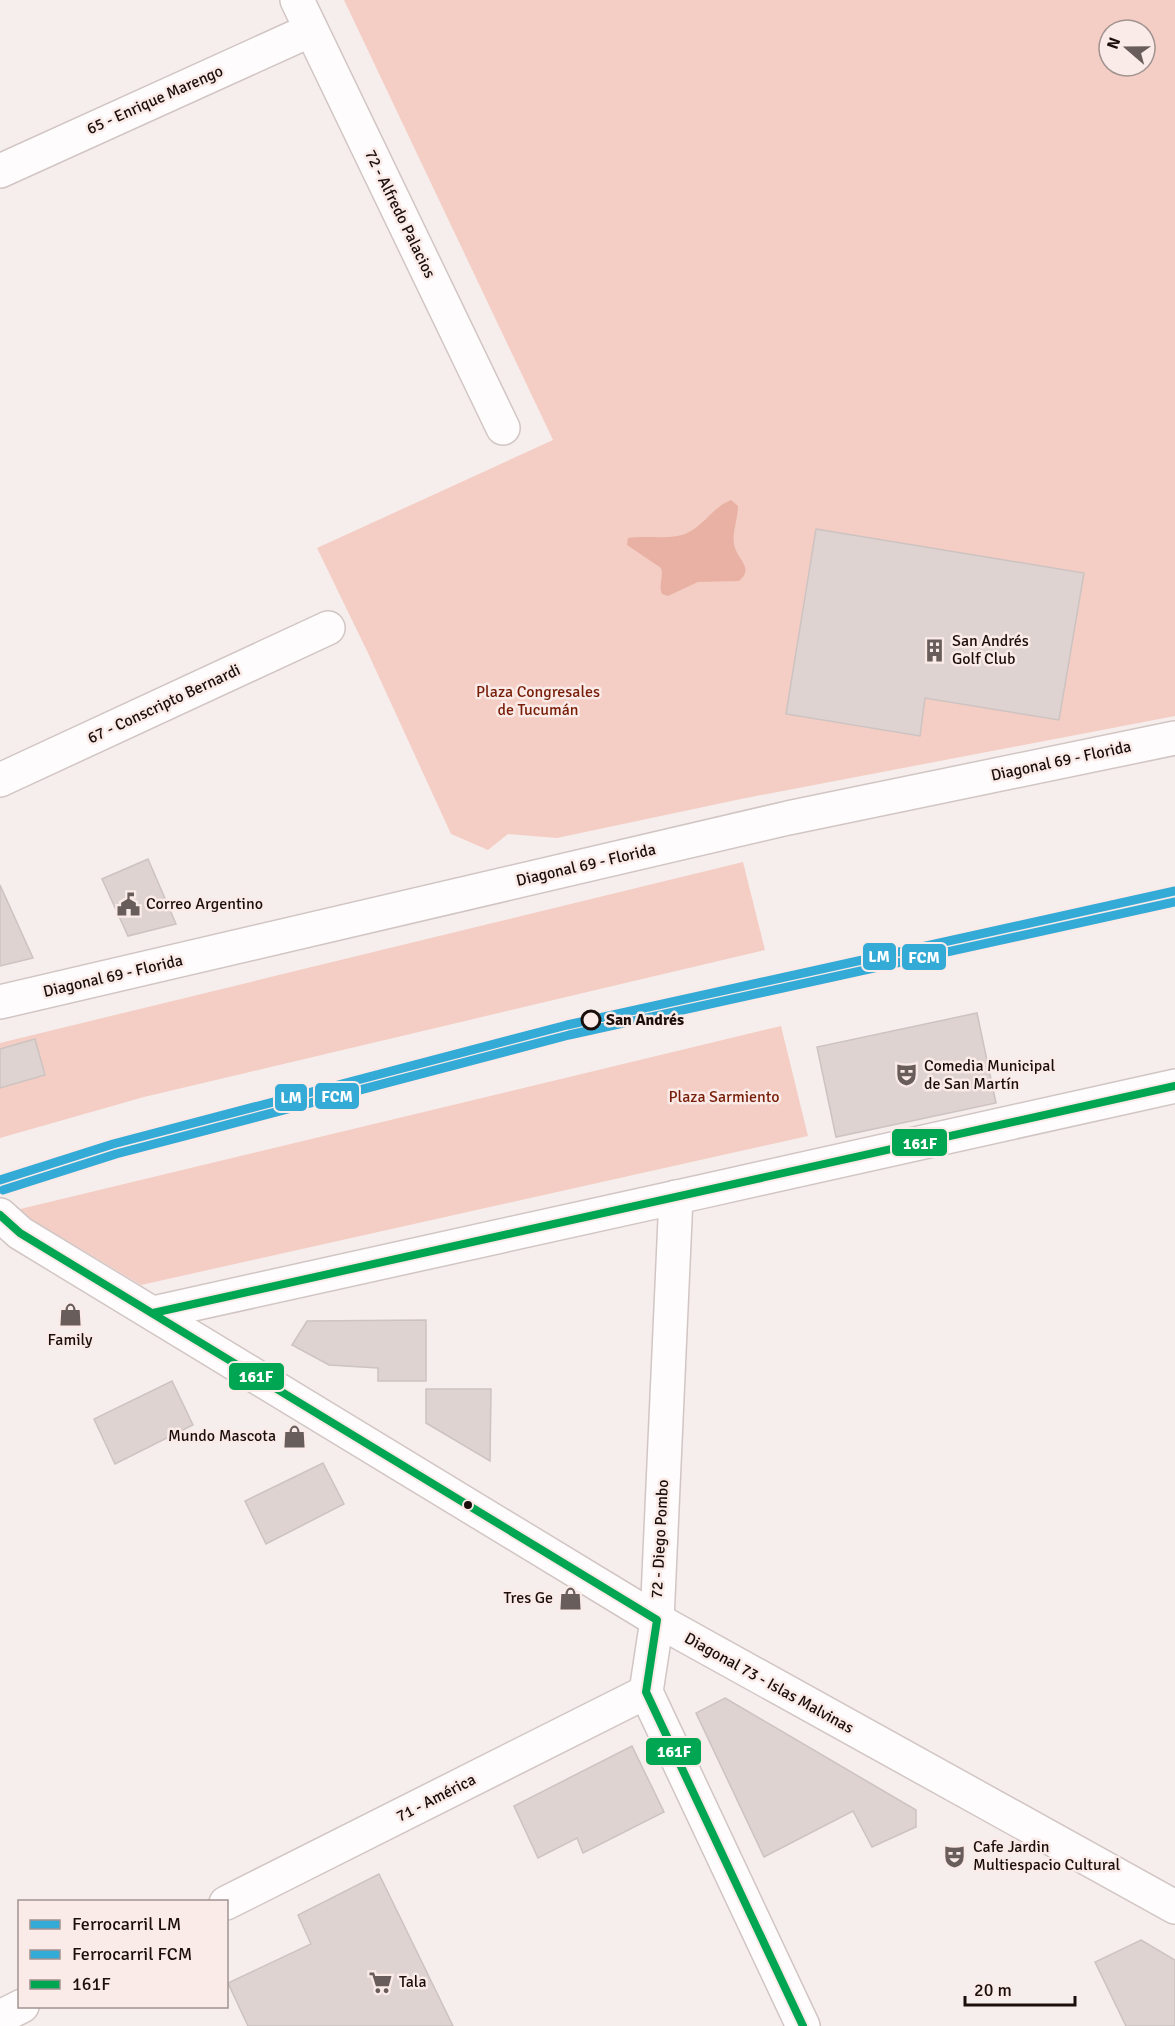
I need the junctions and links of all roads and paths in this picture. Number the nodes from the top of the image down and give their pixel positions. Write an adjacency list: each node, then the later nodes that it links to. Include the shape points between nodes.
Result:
1 (297, 0): 2 (street, 72 - Alfredo Palacios)
2 (311, 30): 3 (street, 65 - Enrique Marengo); 4 (street, 72 - Alfredo Palacios)
3 (0, 171)
4 (504, 428)
5 (328, 628): 7 (street, 67 - Conscripto Bernardi)
6 (1175, 738): 8 (street, Diagonal 69 - Florida, via 788,818)
7 (0, 780)
8 (0, 1002)
9 (1175, 1086): 10 (street)
10 (676, 1197): 12 (street); 13 (street, 72 - Diego Pombo)
11 (1, 1217): 12 (street, Diagonal 73 - Islas Malvinas, via 20,1233)
12 (153, 1313): 13 (street, Diagonal 73 - Islas Malvinas)
13 (657, 1620): 14 (street, 72 - Diego Pombo); 16 (street, Diagonal 73 - Islas Malvinas)
14 (646, 1692): 15 (street, 71 - América); 17 (street)
15 (228, 1902)
16 (1175, 1907)
17 (803, 2026)

